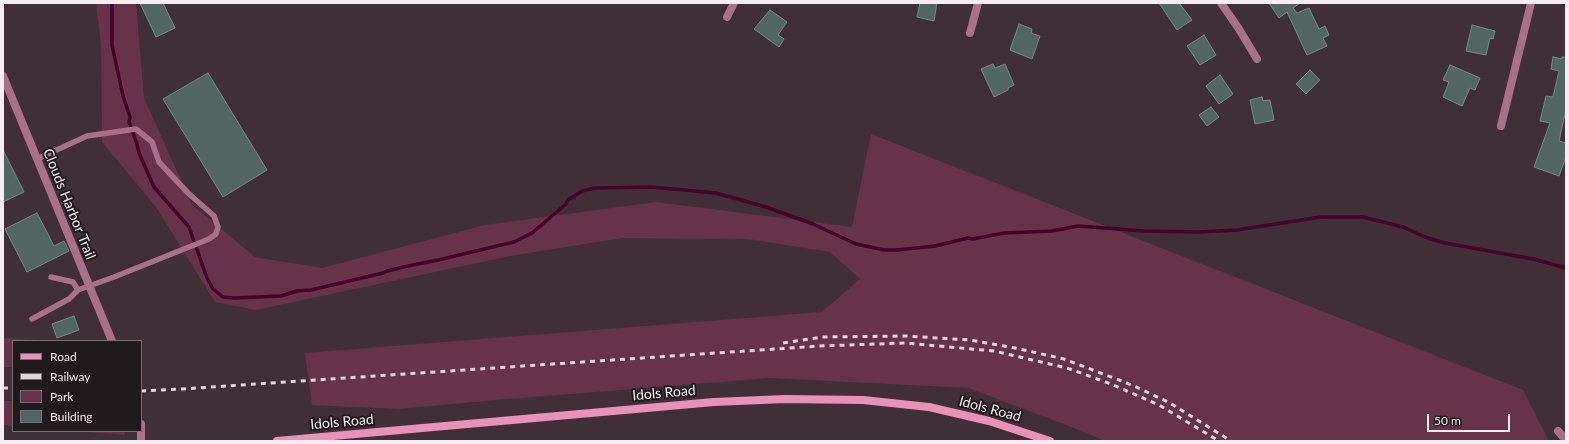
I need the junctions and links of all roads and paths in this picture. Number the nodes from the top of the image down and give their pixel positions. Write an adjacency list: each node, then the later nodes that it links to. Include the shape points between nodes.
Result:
1 (734, 3): 5 (street)
2 (978, 3): 6 (street)
3 (1221, 3): 7 (street)
4 (1531, 3): 9 (street)
5 (727, 17)
6 (970, 32)
7 (1257, 59)
8 (3, 76): 10 (street, Clouds Harbor Trail)
9 (1501, 126)
10 (37, 159): 12 (street, Clouds Harbor Trail); 12 (lane, via 87,136 136,129 152,142 159,162 172,177 214,216 218,227 216,234 209,239)
11 (51, 277): 13 (lane, via 74,282)
12 (89, 287): 13 (lane); 15 (street, Clouds Harbor Trail)
13 (78, 290): 14 (lane, via 68,299)
14 (32, 319)
15 (112, 340)
16 (1558, 431): 17 (street)
17 (1566, 440)
18 (277, 441): 19 (main road, Idols Road, via 714,402 785,399 863,400 930,407 989,421)
19 (1050, 441)

